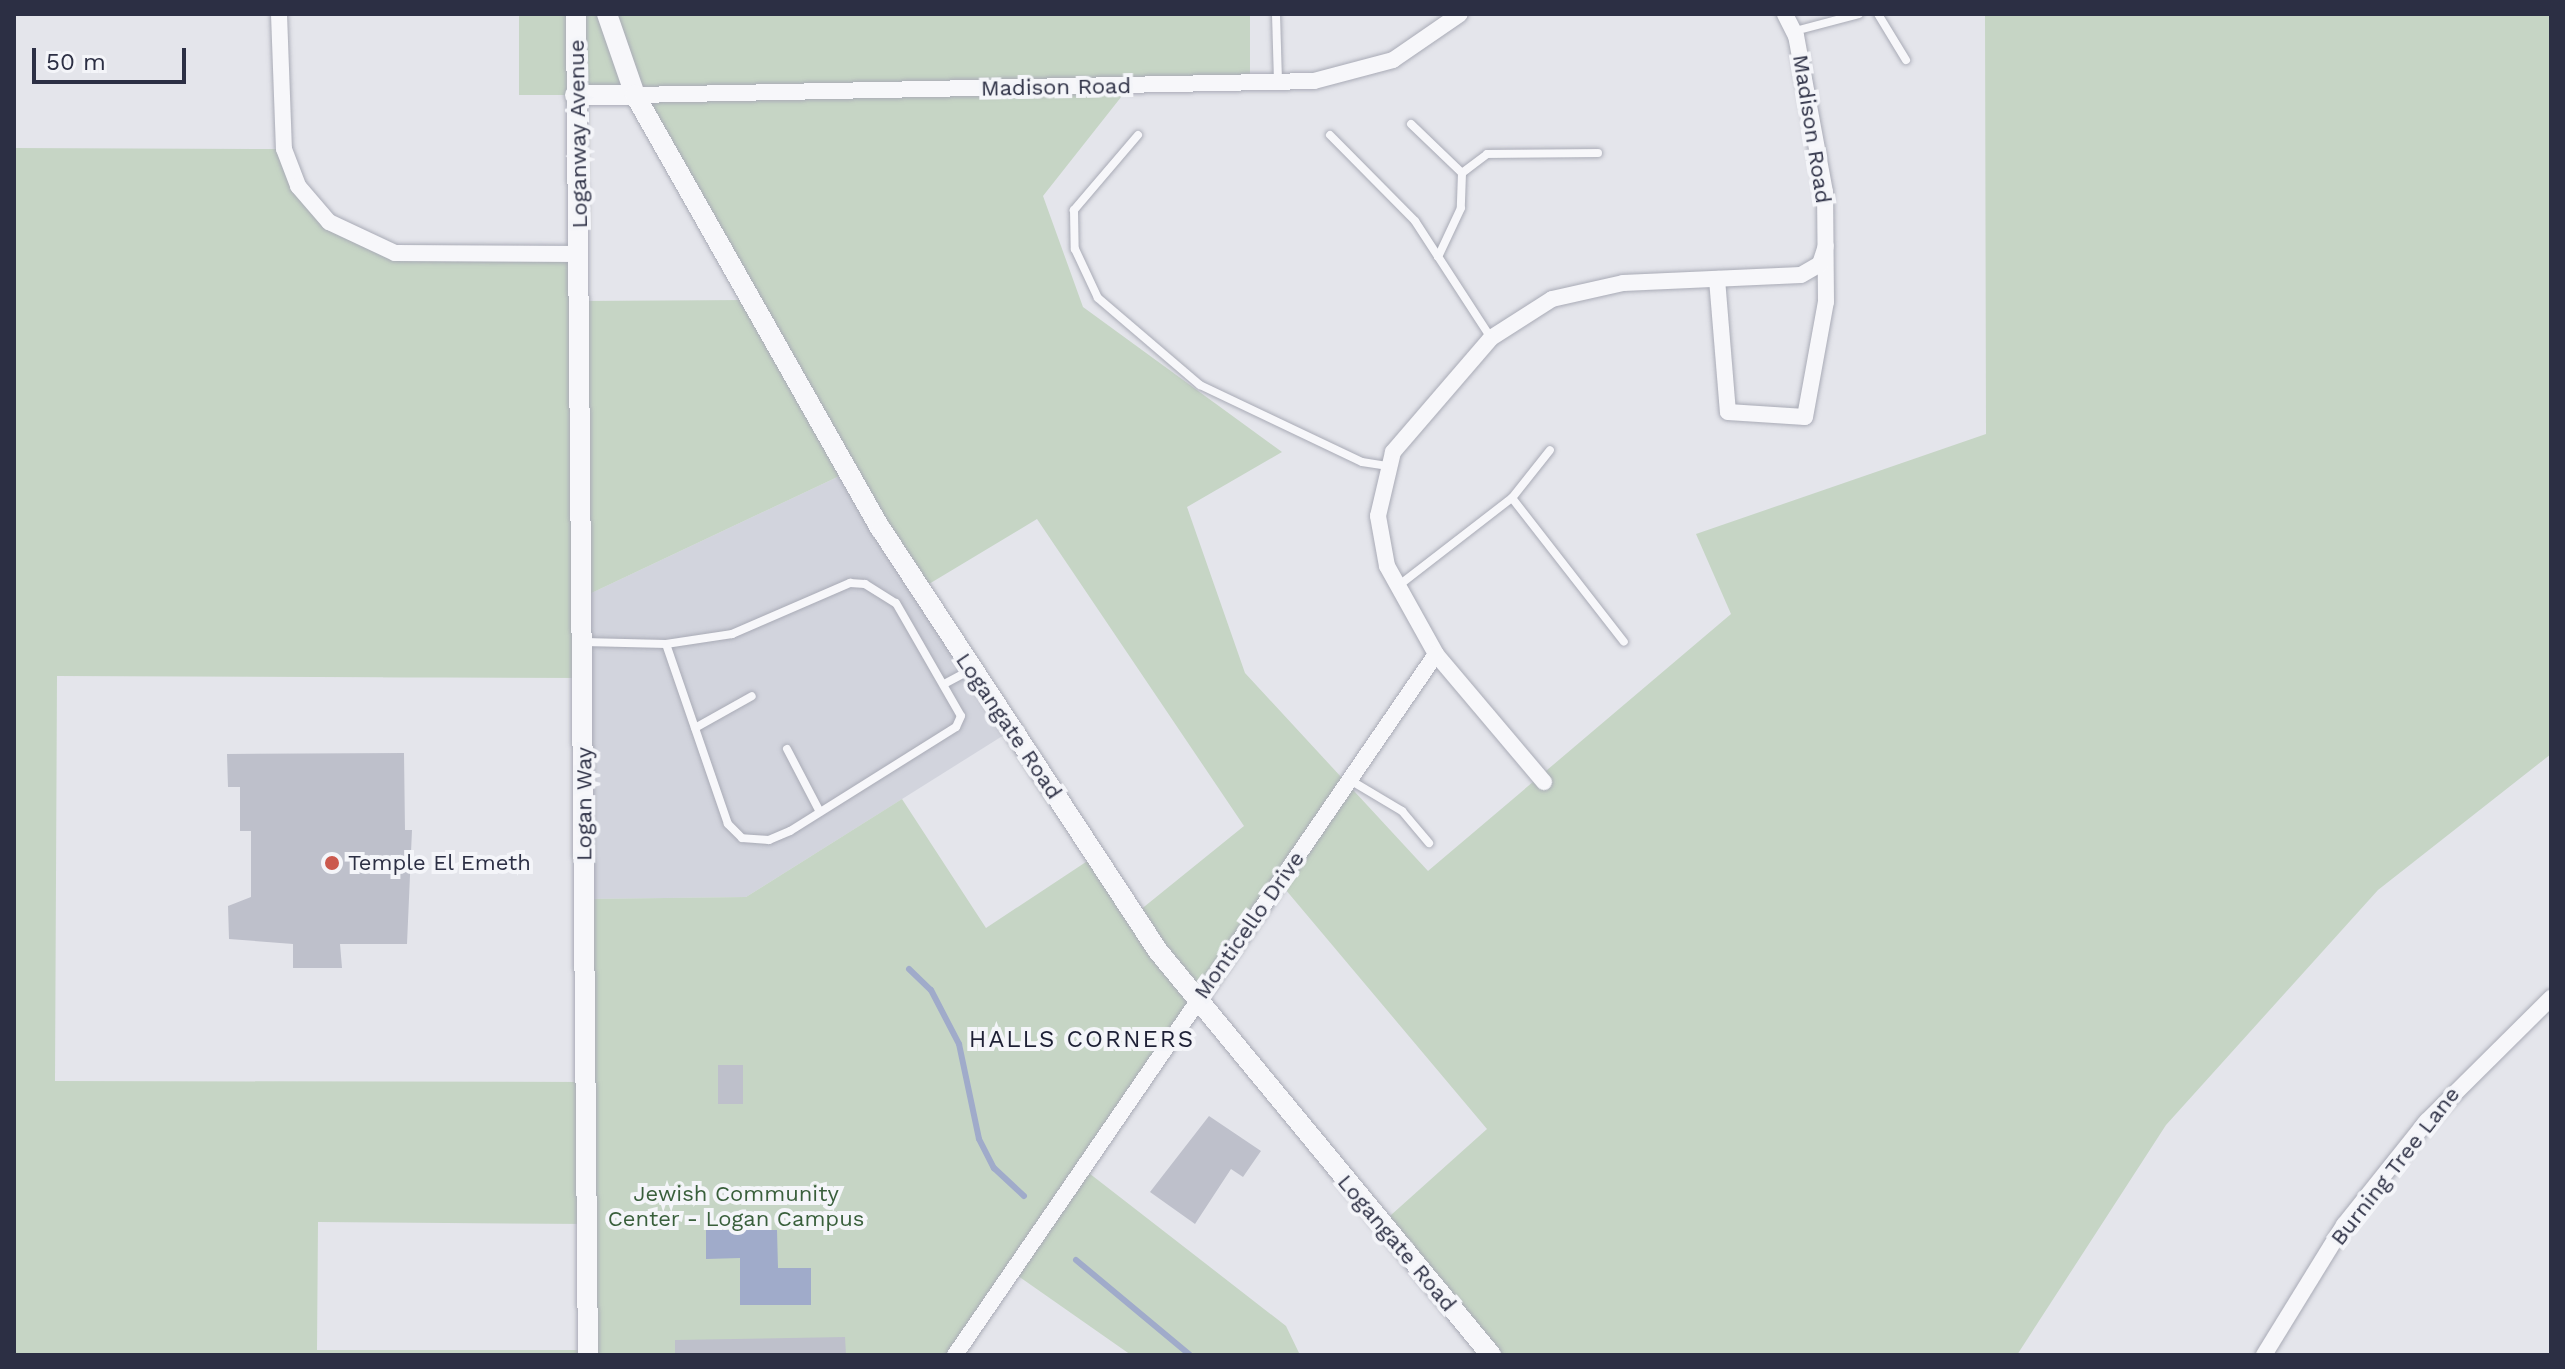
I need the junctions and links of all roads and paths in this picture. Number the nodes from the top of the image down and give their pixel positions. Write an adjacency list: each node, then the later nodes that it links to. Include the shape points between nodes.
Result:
1 (279, 14): 20 (street, via 284,149 298,186 329,222 395,253)
2 (576, 14): 12 (street, Loganway Avenue)
3 (607, 14): 13 (street, Logangate Road)
4 (1276, 14): 11 (lane)
5 (1460, 14): 11 (street, Madison Road, via 1364,72)
6 (1785, 14): 9 (street, Madison Road)
7 (1859, 14): 9 (lane)
8 (1878, 14): 10 (lane)
9 (1795, 31): 19 (street, Madison Road, via 1825,192)
10 (1906, 60)
11 (1278, 82): 13 (street, Madison Road)
12 (575, 95): 13 (street); 20 (street, Loganway Avenue)
13 (635, 95): 32 (street, Logangate Road, via 774,347)
14 (1411, 124): 18 (lane)
15 (1138, 135): 25 (lane, via 1074,210 1075,249 1098,298 1200,385 1362,462)
16 (1330, 135): 21 (lane, via 1415,221)
17 (1598, 153): 18 (lane, via 1487,154)
18 (1462, 173): 21 (lane, via 1461,208)
19 (1826, 246): 22 (street, via 1820,264 1801,275); 22 (street, Madison Road, via 1826,302 1805,417 1728,412)
20 (580, 254): 28 (street, Logan Way)
21 (1438, 257): 23 (lane)
22 (1717, 279): 23 (street, via 1582,290 1526,311)
23 (1491, 338): 25 (street, via 1410,426)
24 (1550, 450): 26 (lane)
25 (1387, 466): 27 (street, via 1379,530)
26 (1512, 498): 27 (lane); 29 (lane)
27 (1398, 587): 31 (street)
28 (583, 642): 30 (lane); 43 (street, Logan Way)
29 (1624, 642)
30 (666, 644): 33 (lane, via 732,634 850,583 865,584 896,603); 35 (lane)
31 (1436, 654): 37 (street, Monticello Drive); 38 (street)
32 (971, 669): 33 (lane); 42 (street, Logangate Road)
33 (946, 683): 39 (lane, via 961,705 956,727)
34 (752, 696): 35 (lane)
35 (695, 728): 39 (lane, via 728,824 742,838 769,840)
36 (787, 749): 39 (lane)
37 (1350, 780): 40 (lane, via 1402,811); 42 (street, Monticello Drive)
38 (1544, 782)
39 (820, 812)
40 (1429, 843)
41 (2551, 998): 46 (street, Burning Tree Lane, via 2427,1121 2344,1225)
42 (1196, 1001): 44 (street, Monticello Drive); 45 (street, Logangate Road)
43 (588, 1355)
44 (955, 1355)
45 (1491, 1355)
46 (2264, 1355)

